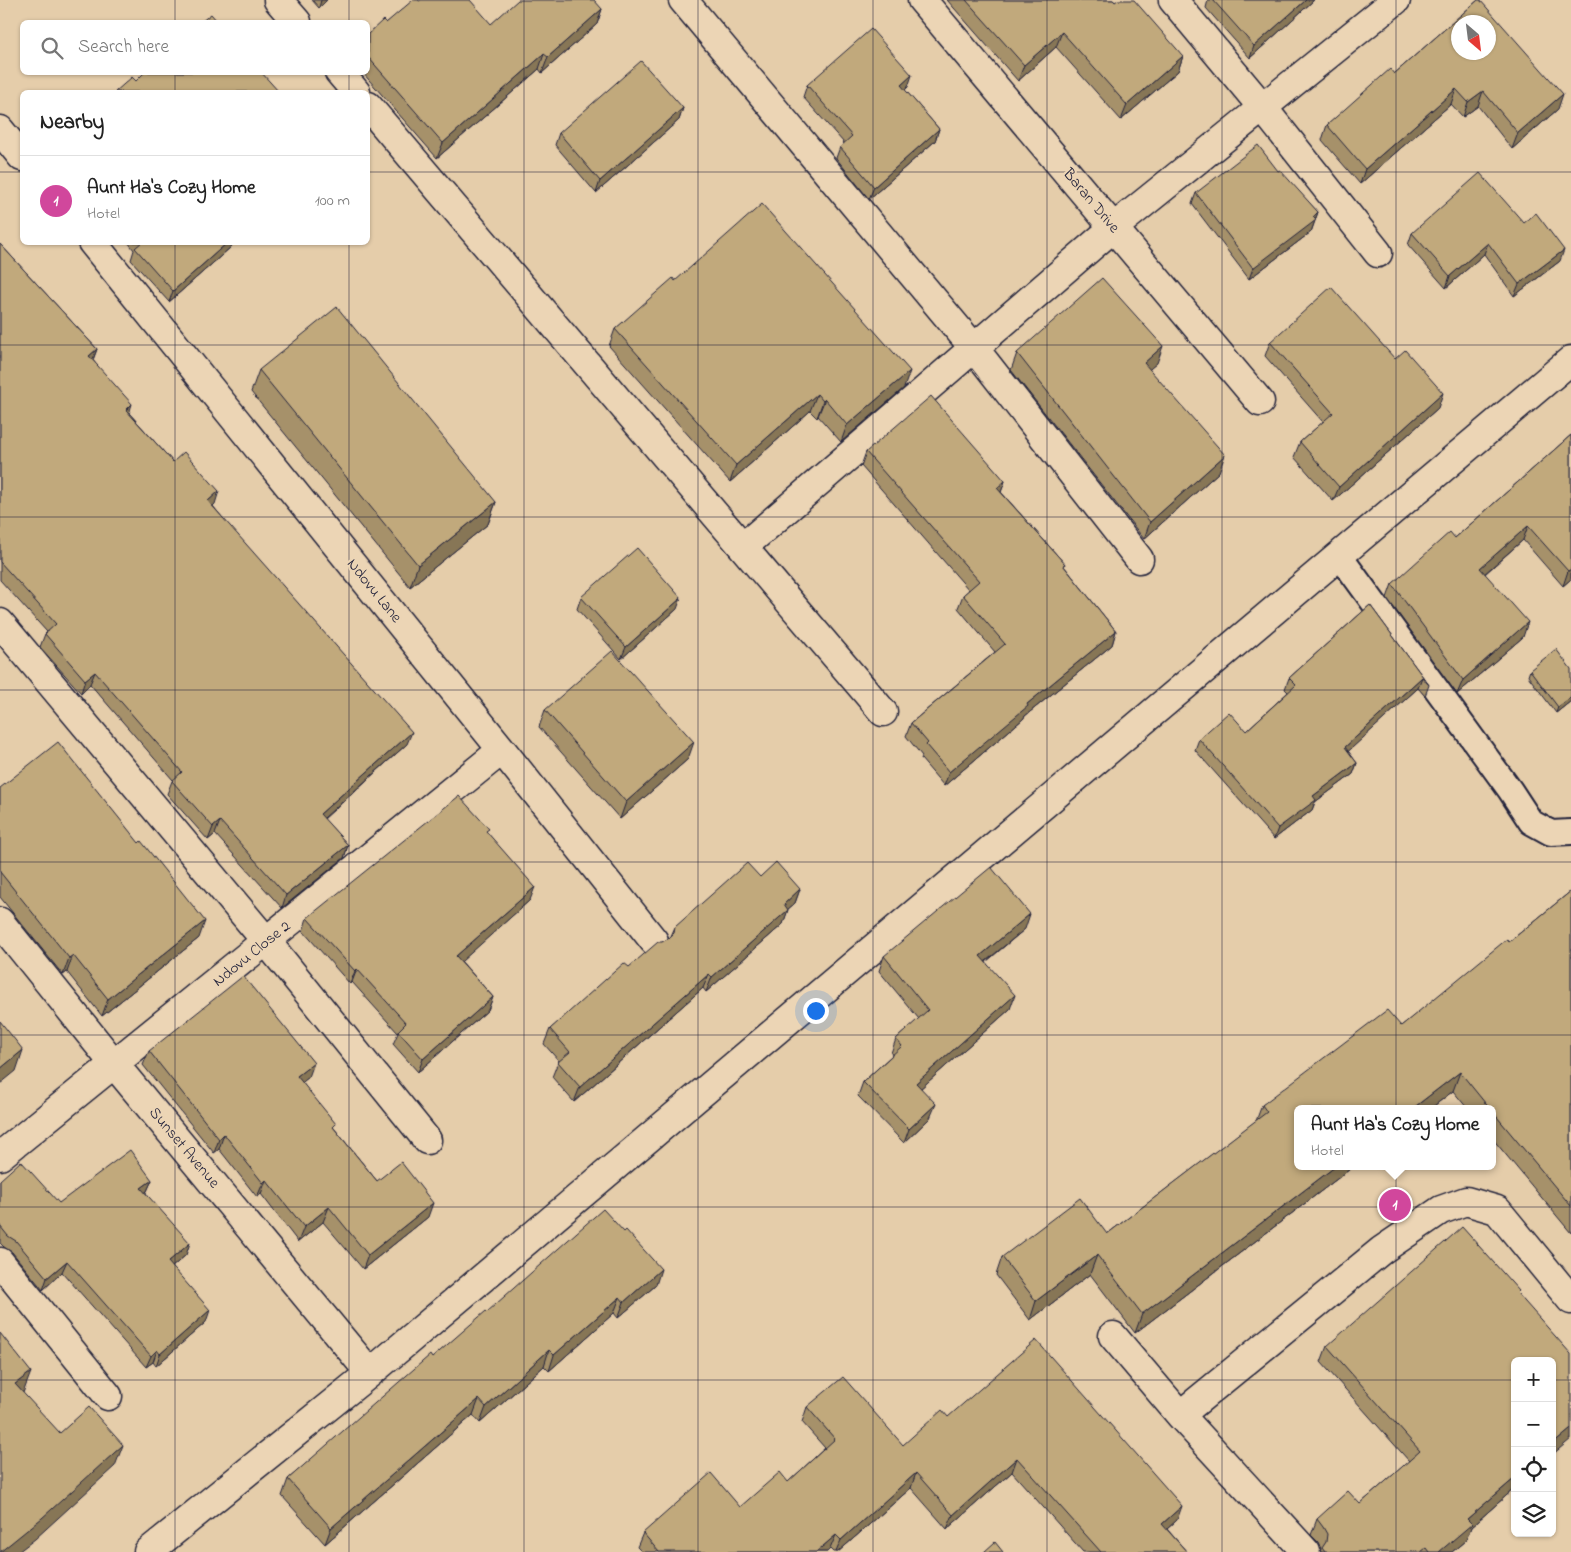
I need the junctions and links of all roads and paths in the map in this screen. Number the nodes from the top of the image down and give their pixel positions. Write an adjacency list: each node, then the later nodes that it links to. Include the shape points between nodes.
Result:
1 (278, 0): 6 (street)
2 (683, 0): 16 (street)
3 (922, 0): 13 (street, Baran Drive)
4 (1173, 0): 10 (street)
5 (1396, 0): 10 (street)
6 (295, 20)
7 (342, 75): 8 (street)
8 (354, 90)
9 (370, 108): 19 (street)
10 (1263, 108): 13 (street); 15 (street)
11 (0, 130): 12 (street)
12 (20, 154)
13 (1113, 228): 16 (street); 18 (street, Baran Drive)
14 (94, 245): 24 (street, Ndovu Lane)
15 (1378, 253)
16 (974, 348): 19 (street); 21 (street)
17 (1571, 360): 20 (street)
18 (1260, 402)
19 (743, 547): 23 (street)
20 (1339, 555): 25 (lane, via 1531,822 1551,833); 35 (street)
21 (1139, 559)
22 (0, 623): 28 (street)
23 (883, 712)
24 (502, 750): 27 (street, Ndovu Lane); 28 (street, Ndovu Close 2)
25 (1571, 832)
26 (0, 922): 29 (street, Sunset Avenue)
27 (654, 941)
28 (267, 942): 29 (street, Ndovu Close 2); 30 (street)
29 (115, 1065): 31 (street, Ndovu Close 2); 35 (street, Sunset Avenue)
30 (427, 1140)
31 (0, 1156)
32 (0, 1262): 36 (street)
33 (1571, 1300): 37 (street, via 1497,1210 1466,1201 1441,1210 1382,1250)
34 (1113, 1336): 37 (street)
35 (370, 1372): 38 (street)
36 (108, 1396)
37 (1180, 1415): 39 (street)
38 (148, 1552)
39 (1306, 1552)

